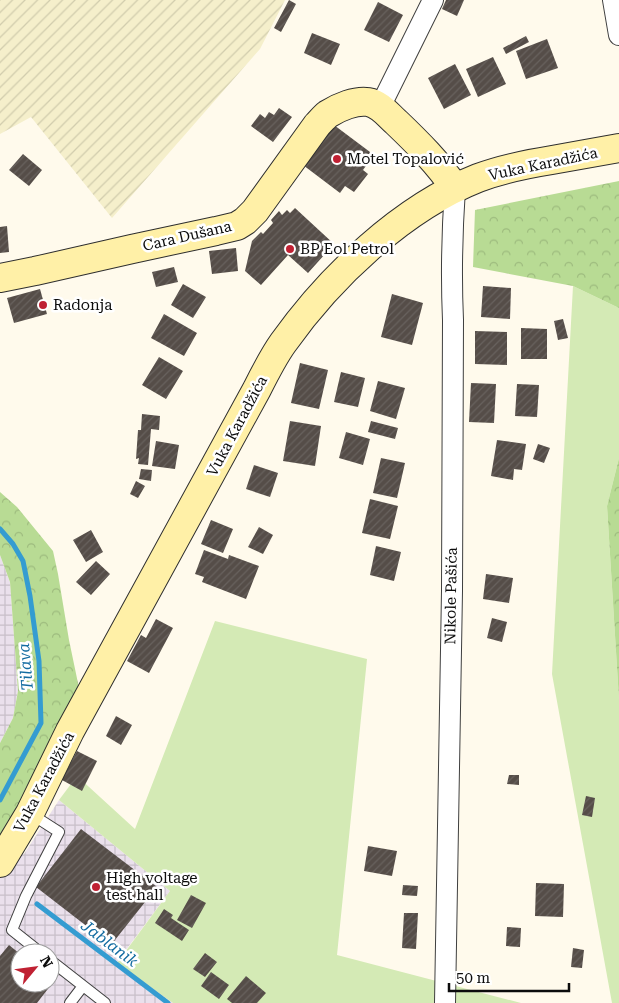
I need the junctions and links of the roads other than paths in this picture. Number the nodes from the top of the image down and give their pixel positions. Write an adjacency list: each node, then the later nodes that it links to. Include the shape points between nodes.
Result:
1 (433, 0): 4 (street)
2 (613, 0): 3 (street)
3 (619, 35)
4 (380, 107): 6 (street, via 423,147); 7 (street, Cara Dušana, via 359,102 327,115 255,211 237,226)
5 (619, 148): 6 (street, Vuka Karadžića, via 512,167)
6 (455, 188): 8 (street, Vuka Karadžića, via 414,212 359,257 332,282 282,344 70,731); 15 (street, Nikole Pašića, via 451,283 452,590)
7 (0, 278)
8 (30, 813): 9 (street, Vuka Karadžića); 10 (lane, via 59,832 12,930)
9 (0, 863)
10 (28, 943)
11 (60, 968): 12 (lane)
12 (83, 986): 13 (lane); 14 (lane)
13 (70, 1003)
14 (105, 1003)
15 (445, 1003)

